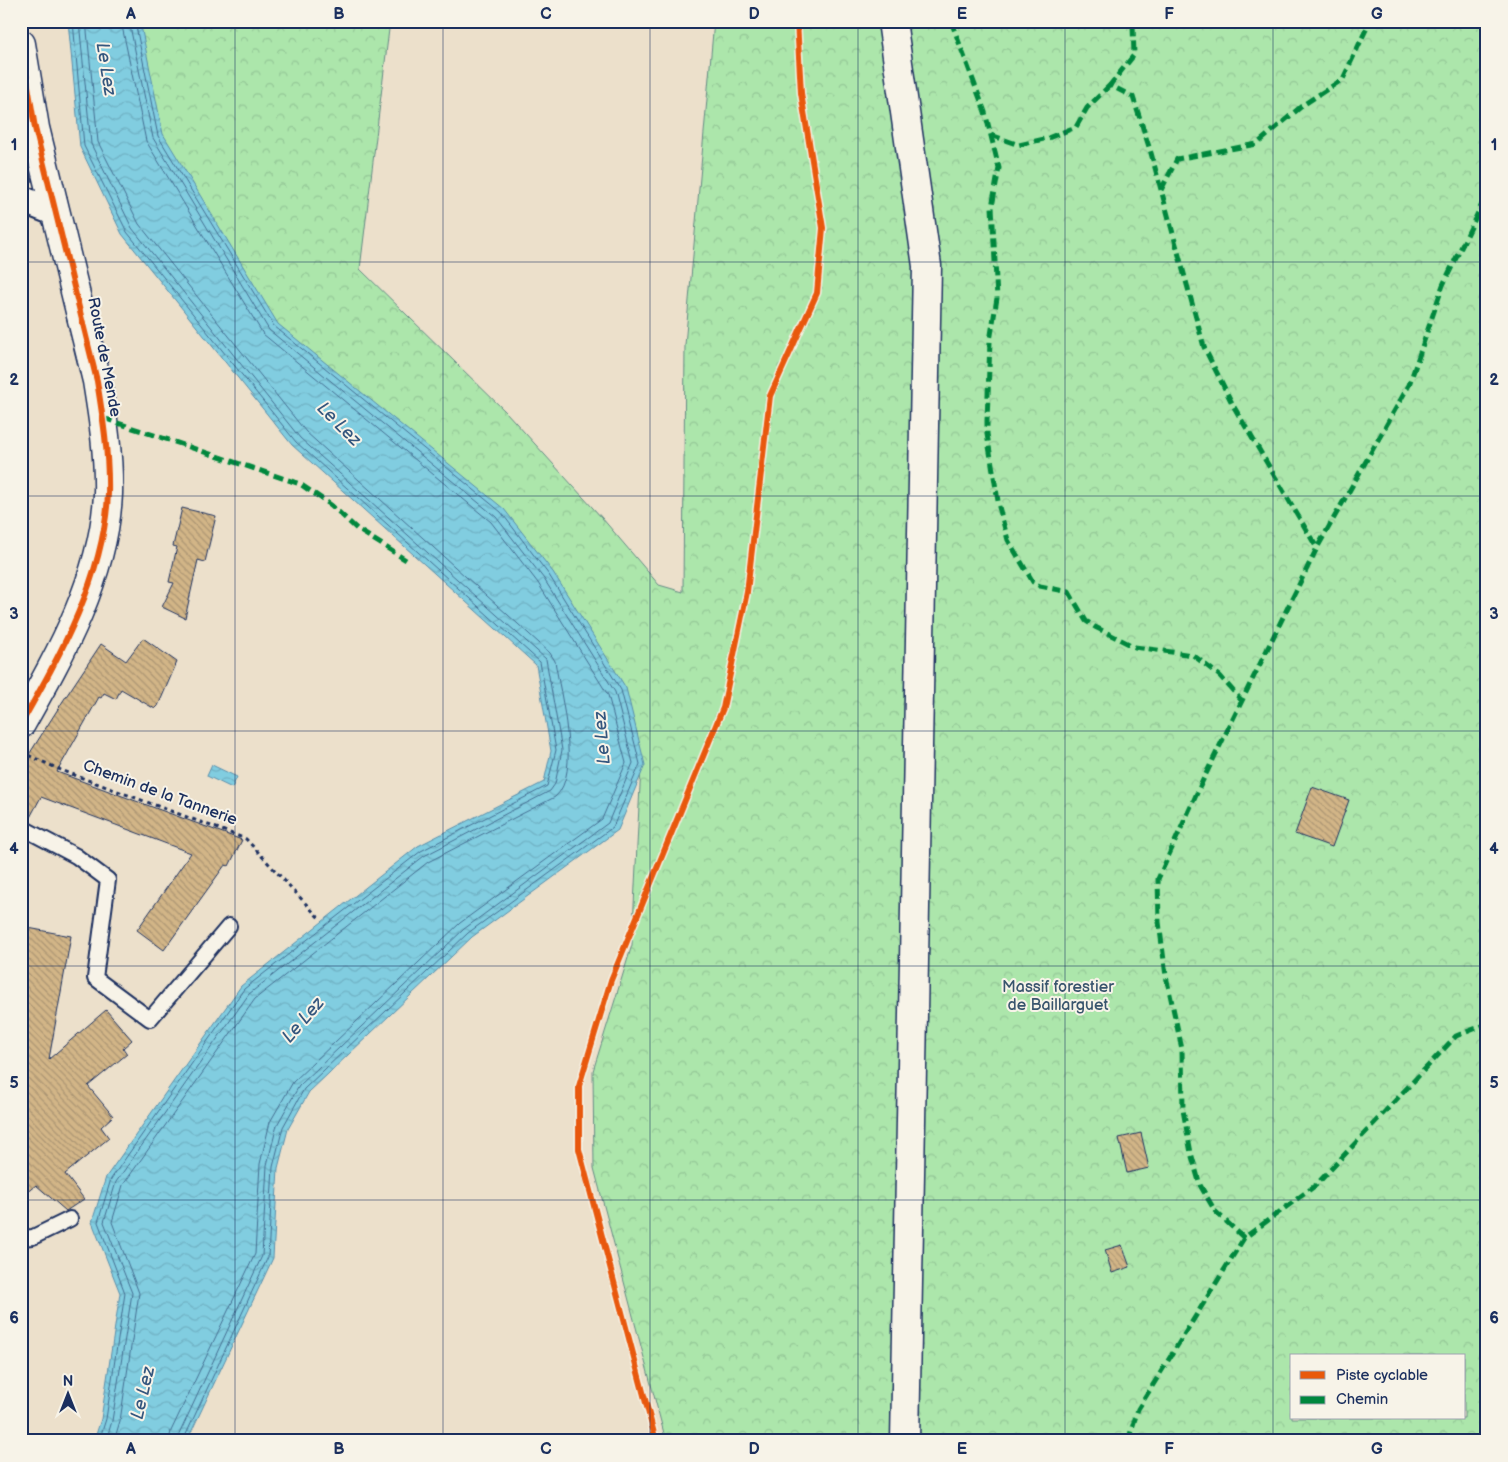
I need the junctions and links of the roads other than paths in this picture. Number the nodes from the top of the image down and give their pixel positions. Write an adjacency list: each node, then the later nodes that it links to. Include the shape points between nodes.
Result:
1 (892, 21): 10 (main road, via 927,266)
2 (21, 44): 4 (main road, Route de Mende)
3 (21, 199): 4 (street)
4 (54, 212): 5 (main road, Route de Mende, via 77,292 97,381 108,495 101,548 93,574 60,651)
5 (21, 724)
6 (21, 827): 7 (lane, via 76,856 108,880 94,978 150,1018)
7 (229, 926)
8 (70, 1219): 9 (lane, via 34,1237)
9 (21, 1238)
10 (905, 1441)

